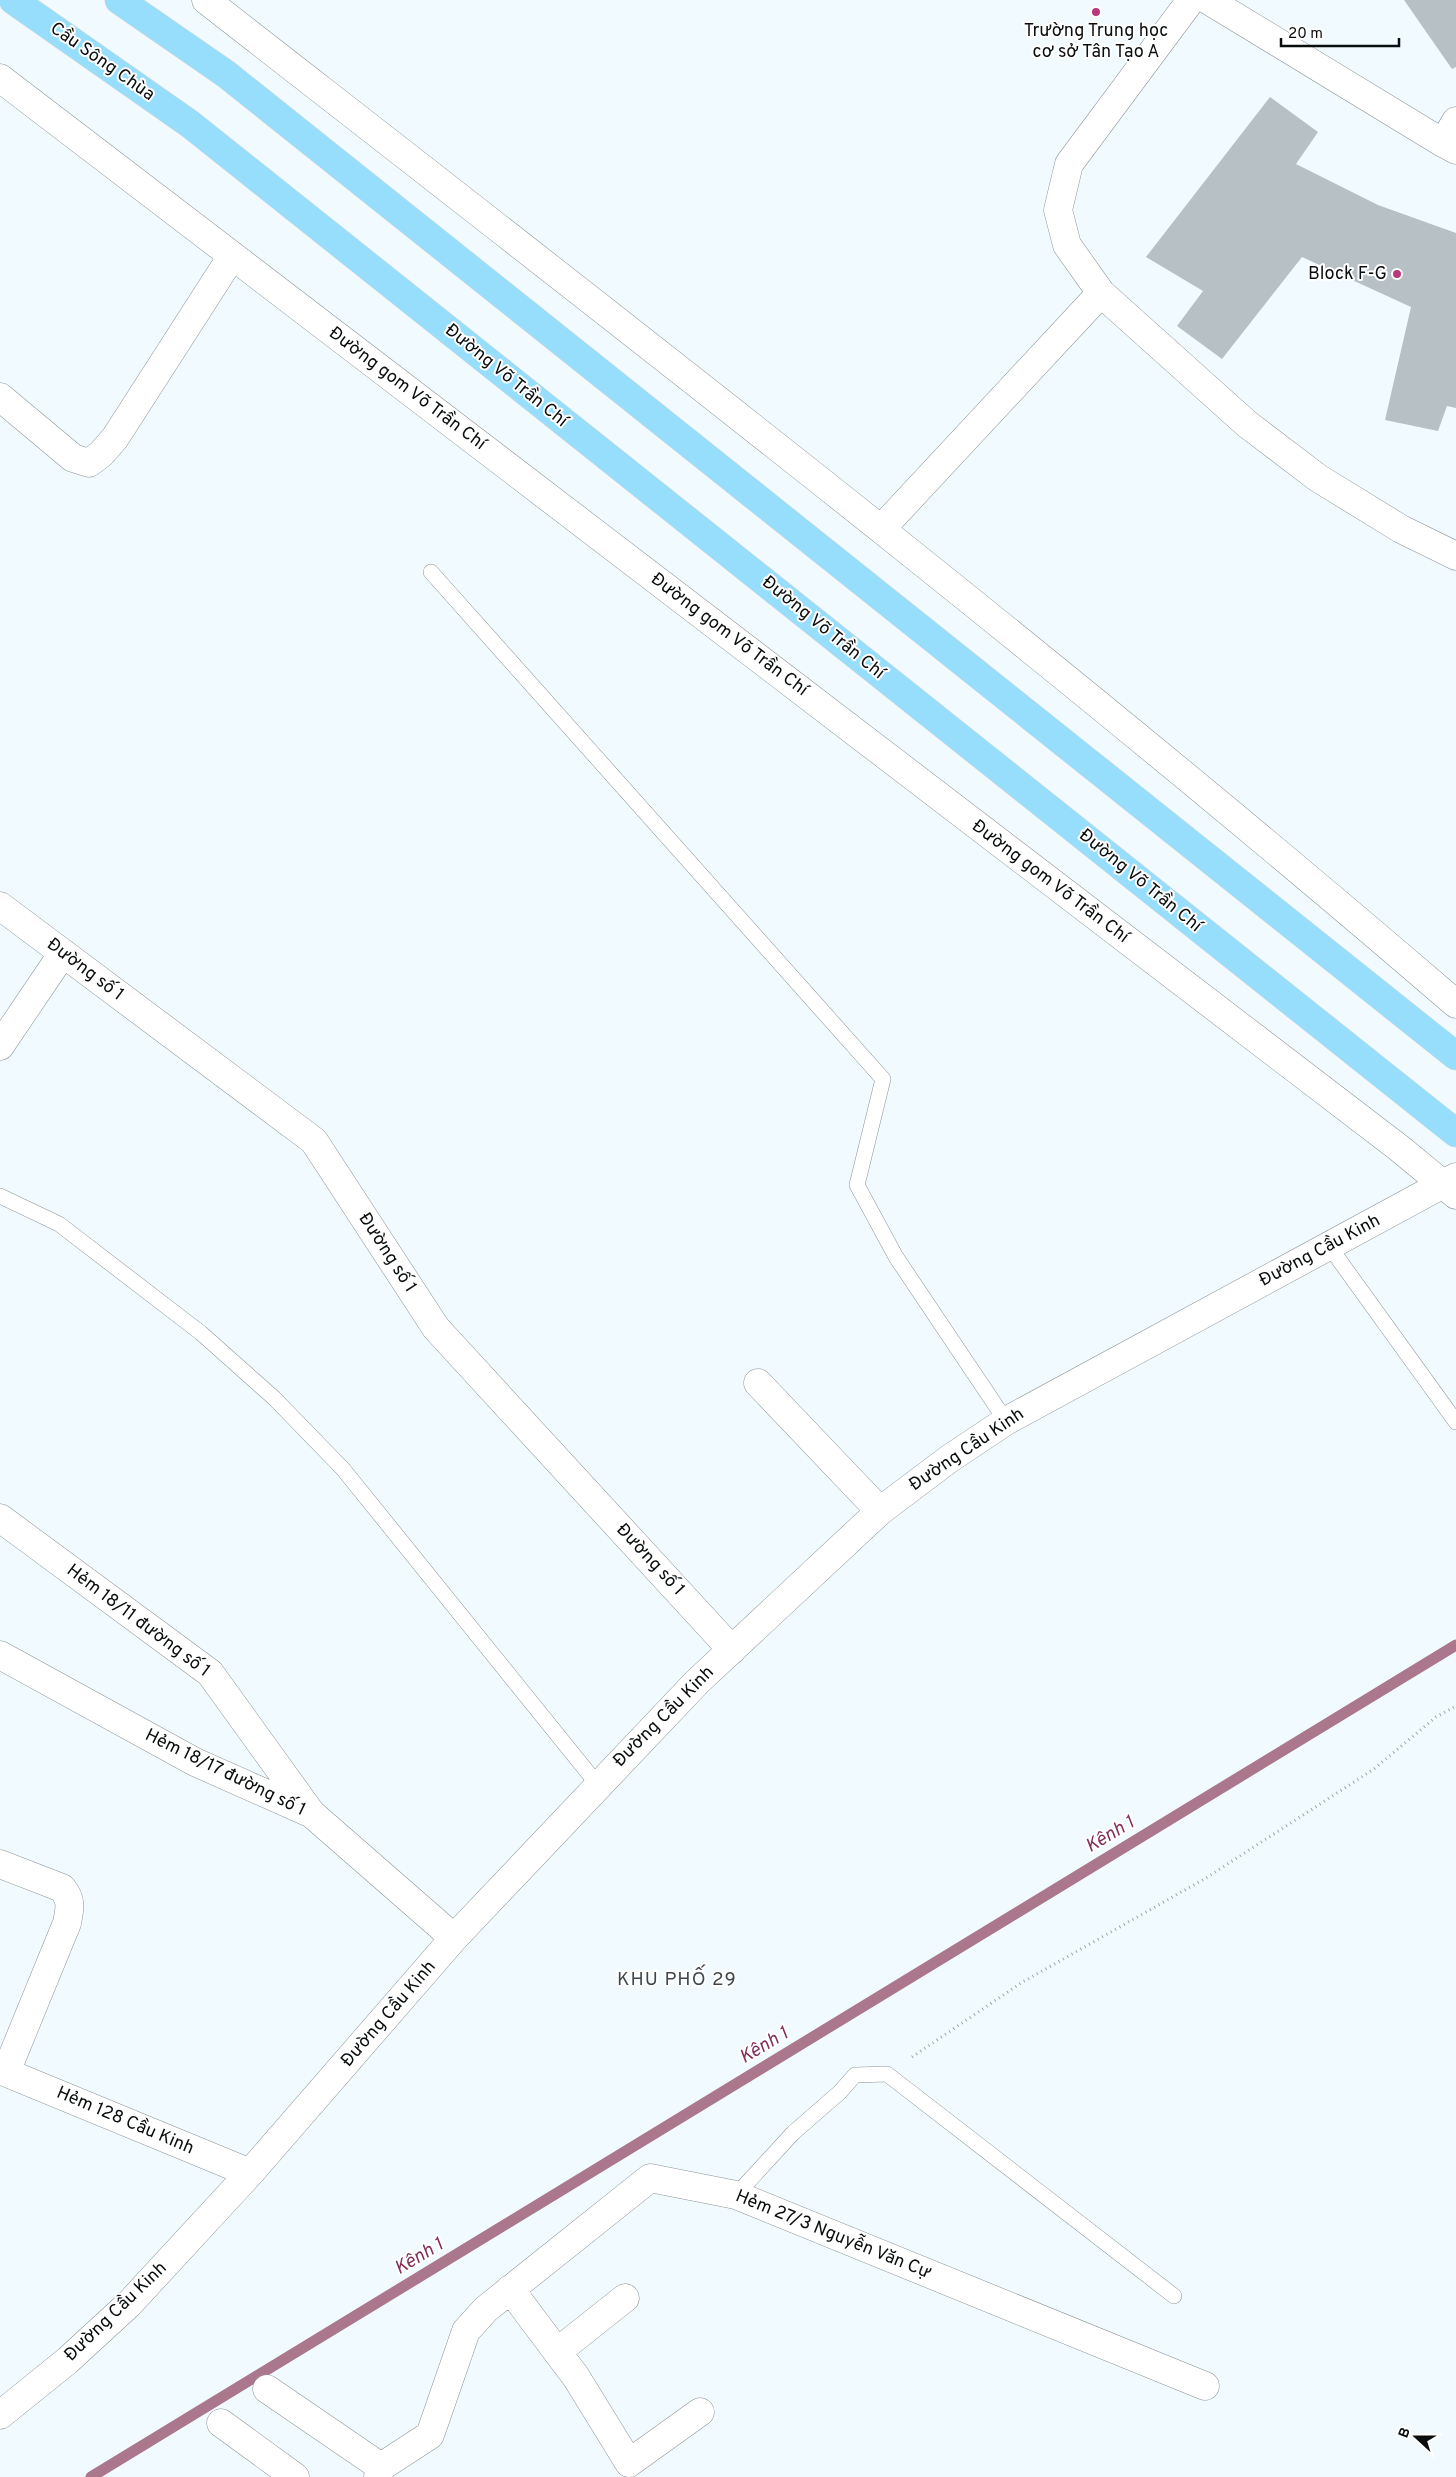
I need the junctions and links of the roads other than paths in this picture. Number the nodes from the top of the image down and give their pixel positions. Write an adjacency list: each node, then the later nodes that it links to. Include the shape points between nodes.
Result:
1 (13, 0): 7 (highway, Cầu Sông Chùa)
2 (119, 0): 19 (highway, via 226,74)
3 (206, 0): 12 (street)
4 (1191, 0): 10 (street, via 1069,164 1058,210 1066,245)
5 (1208, 0): 8 (street)
6 (0, 78): 9 (street, Đường gom Võ Trần Chí)
7 (190, 124): 20 (highway, Đường Võ Trần Chí)
8 (1452, 138)
9 (232, 256): 11 (street, via 115,438 89,463 73,458); 21 (street, Đường gom Võ Trần Chí)
10 (1101, 293): 12 (street); 13 (street, via 1246,424 1318,478 1402,529)
11 (0, 397)
12 (882, 528): 17 (street, via 1293,864)
13 (1456, 556)
14 (431, 572): 25 (lane, via 883,1079 857,1185 896,1257)
15 (0, 906): 16 (street, Đường số 1)
16 (63, 953): 18 (street); 29 (street, Đường số 1, via 314,1141 436,1328)
17 (1456, 1004)
18 (0, 1046)
19 (1456, 1056)
20 (1456, 1133)
21 (1452, 1185): 23 (street, Đường Cầu Kinh)
22 (0, 1196): 31 (lane, via 59,1224 202,1333 274,1398 343,1469)
23 (1328, 1246): 25 (street, Đường Cầu Kinh); 26 (lane)
24 (758, 1383): 27 (street)
25 (1006, 1421): 27 (street, Đường Cầu Kinh)
26 (1456, 1422)
27 (880, 1511): 29 (street, Đường Cầu Kinh)
28 (0, 1518): 32 (street, Hẻm 18/11 đường số 1, via 210,1673)
29 (732, 1650): 31 (street, Đường Cầu Kinh)
30 (0, 1655): 32 (street, Hẻm 18/17 đường số 1, via 195,1762)
31 (598, 1785): 34 (street, Đường Cầu Kinh)
32 (312, 1814): 34 (street, Hẻm 18/17 đường số 1)
33 (0, 1864): 35 (street, via 62,1888 70,1896 67,1923)
34 (454, 1938): 36 (street, Đường Cầu Kinh)
35 (3, 2071): 36 (street, Hẻm 128 Cầu Kinh)
36 (250, 2173): 45 (street, Đường Cầu Kinh, via 129,2304 67,2361)
37 (736, 2195): 38 (street, Hẻm 27/3 Nguyễn Văn Cự, via 650,2178); 39 (lane, via 793,2133 855,2075 887,2074); 42 (street, Hẻm 27/3 Nguyễn Văn Cự)
38 (510, 2289): 41 (street); 47 (street, Hẻm 27/3 Nguyễn Văn Cự, via 466,2331 430,2434)
39 (1174, 2296)
40 (624, 2298): 41 (street)
41 (557, 2352): 44 (street, via 576,2377 628,2463)
42 (1205, 2386)
43 (267, 2389): 47 (street)
44 (700, 2412)
45 (0, 2415)
46 (221, 2423): 48 (street)
47 (380, 2472)
48 (295, 2477)

